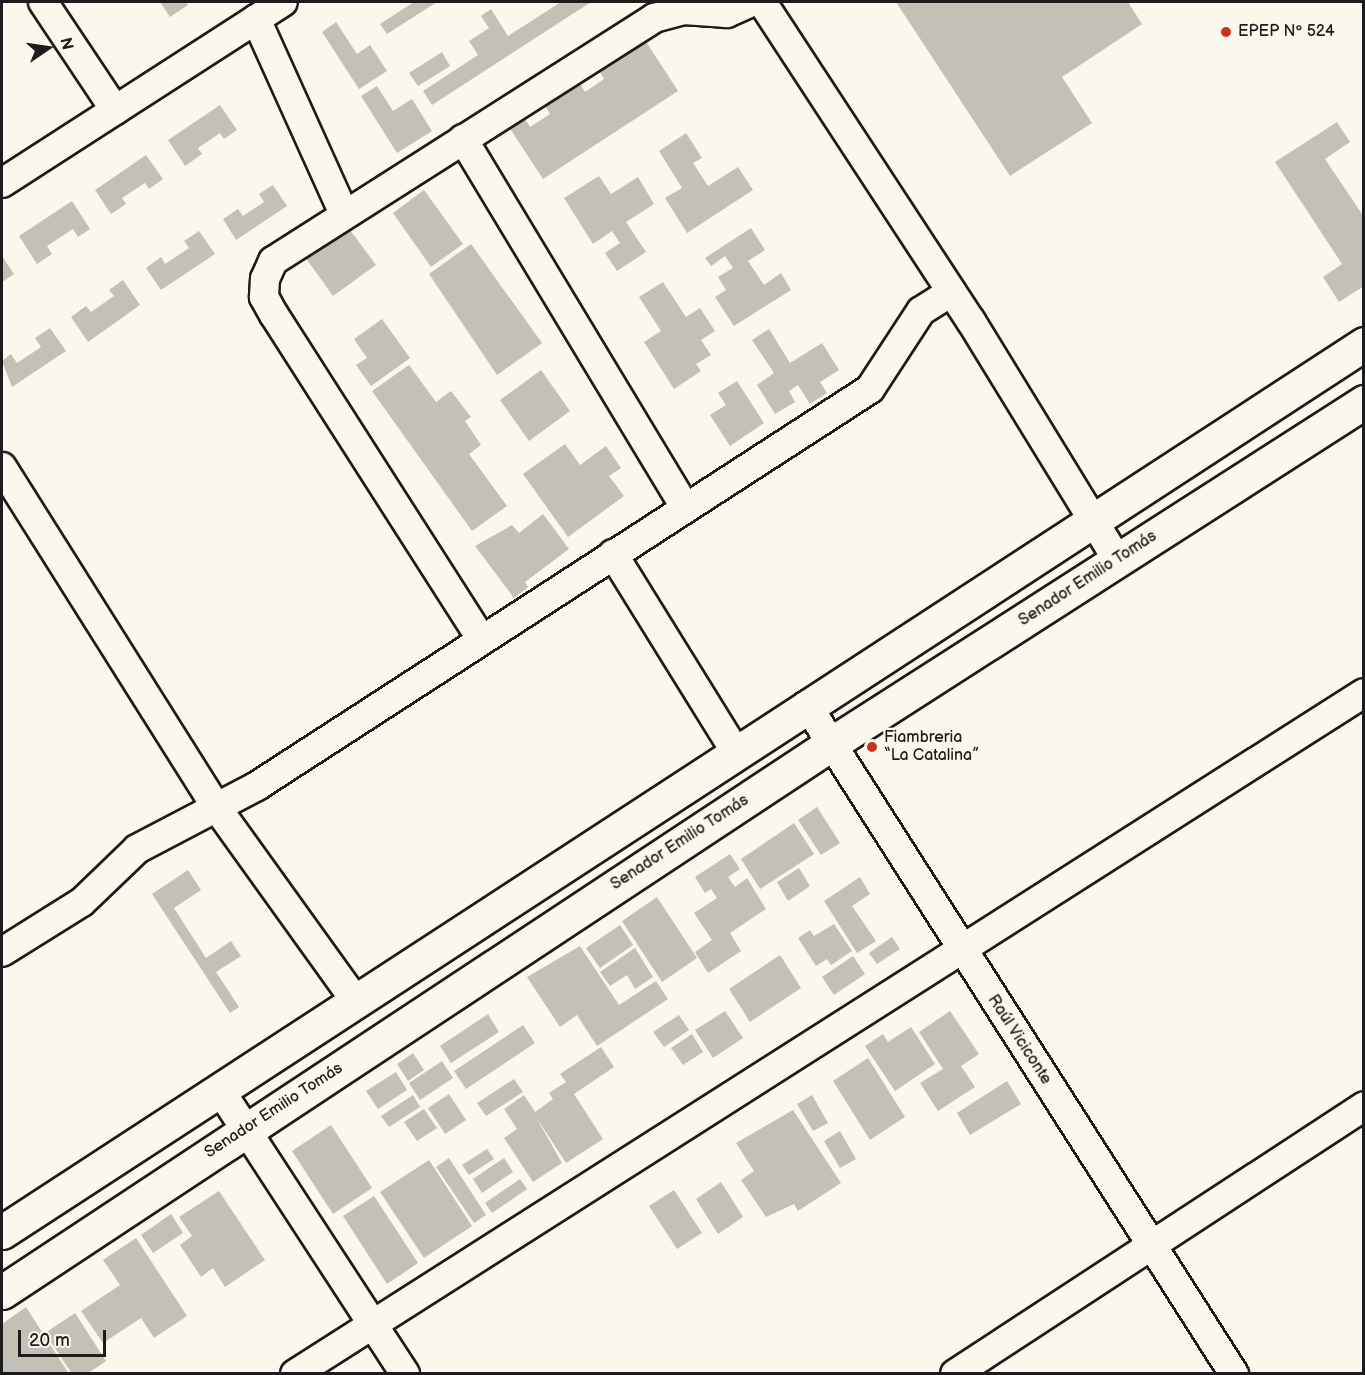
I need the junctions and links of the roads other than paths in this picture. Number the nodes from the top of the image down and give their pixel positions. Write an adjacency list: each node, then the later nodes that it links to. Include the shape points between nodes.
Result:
1 (43, 2): 6 (street)
2 (283, 2): 5 (street)
3 (752, 2): 7 (street, via 726,13 683,10 654,18)
4 (762, 2): 10 (street)
5 (256, 19): 6 (street); 9 (street, via 293,92 318,160)
6 (115, 110): 8 (street)
7 (463, 139): 9 (street); 14 (street)
8 (2, 183)
9 (345, 214): 18 (street, via 273,261 265,279 264,297)
10 (951, 292): 14 (street, via 921,311 870,390); 15 (street)
11 (1364, 344): 15 (main road)
12 (1364, 402): 17 (main road, Senador Emilio Tomás)
13 (2, 467): 23 (street)
14 (685, 507): 16 (street)
15 (1091, 519): 17 (street); 20 (main road)
16 (613, 554): 18 (street); 22 (street)
17 (1118, 561): 21 (main road, Senador Emilio Tomás)
18 (482, 640): 23 (street)
19 (1364, 693): 24 (street)
20 (807, 705): 21 (street, Raúl Viciconte); 22 (main road)
21 (834, 742): 24 (street, Raúl Viciconte); 29 (main road, Senador Emilio Tomás)
22 (735, 751): 26 (main road)
23 (218, 808): 25 (street, via 137,849 82,902); 26 (street)
24 (960, 949): 31 (street, Raúl Viciconte); 33 (street)
25 (2, 952)
26 (357, 1003): 27 (main road)
27 (220, 1090): 29 (street); 30 (main road)
28 (1364, 1106): 31 (street)
29 (246, 1129): 32 (main road, Senador Emilio Tomás); 33 (street)
30 (2, 1232)
31 (1152, 1246): 36 (street); 37 (street, Raúl Viciconte)
32 (2, 1292)
33 (372, 1322): 34 (street); 35 (street)
34 (295, 1374)
35 (405, 1374)
36 (955, 1374)
37 (1234, 1374)

